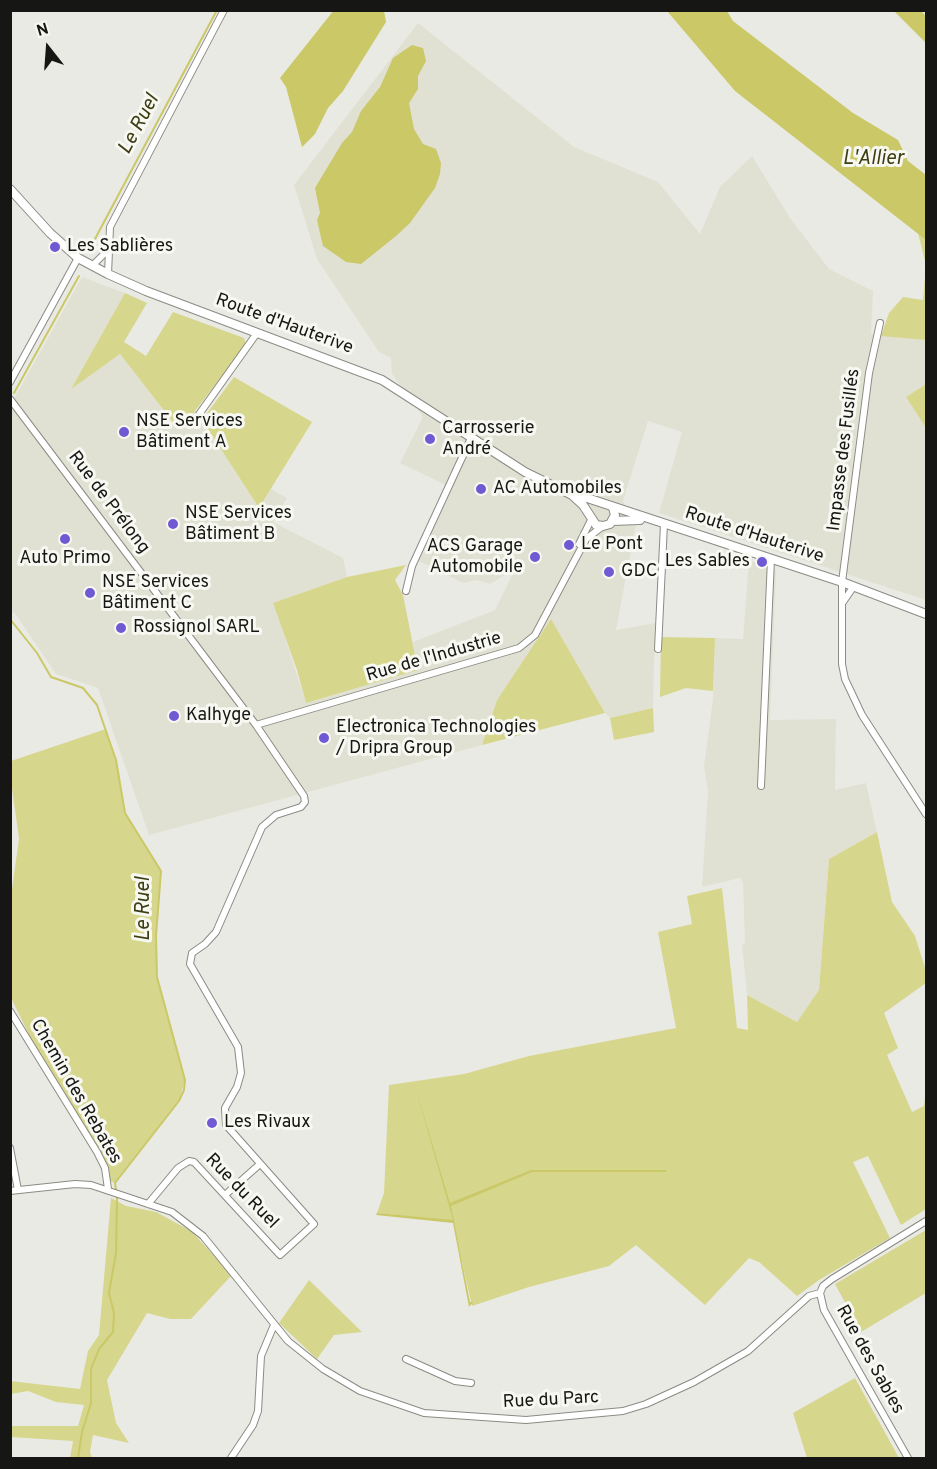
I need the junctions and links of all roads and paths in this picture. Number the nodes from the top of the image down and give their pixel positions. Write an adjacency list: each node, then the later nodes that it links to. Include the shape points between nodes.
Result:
1 (224, 10): 3 (street, via 110,227)
2 (10, 189): 4 (main road, Route d'Hauterive)
3 (108, 250): 5 (street); 6 (street)
4 (78, 258): 5 (main road, Route d'Hauterive); 9 (street)
5 (92, 266): 6 (main road, Route d'Hauterive)
6 (108, 274): 8 (main road, Route d'Hauterive)
7 (880, 323): 22 (street, Impasse des Fusillés, via 869,373)
8 (257, 333): 11 (street); 12 (main road, Route d'Hauterive, via 382,380)
9 (10, 382)
10 (10, 399): 28 (street, Rue de Prélong)
11 (195, 420)
12 (472, 436): 13 (main road, Route d'Hauterive); 24 (street, via 412,566)
13 (555, 487): 14 (main road, Route d'Hauterive); 16 (main road, Route d'Hauterive, via 583,505)
14 (601, 502): 15 (main road); 16 (main road, via 594,505)
15 (613, 508): 17 (main road); 18 (main road, Route d'Hauterive)
16 (591, 517): 19 (main road); 20 (street, Rue de l'Industrie)
17 (612, 521): 18 (main road, Route d'Hauterive); 19 (main road)
18 (660, 523): 21 (main road, Route d'Hauterive); 27 (street)
19 (603, 526): 20 (street, Rue de l'Industrie, via 586,538)
20 (573, 559): 28 (street, Rue de l'Industrie, via 535,634 519,648)
21 (771, 559): 22 (main road, Route d'Hauterive); 29 (street)
22 (842, 582): 23 (main road, Route d'Hauterive); 25 (street)
23 (854, 586): 25 (street); 26 (main road, Route d'Hauterive)
24 (406, 591)
25 (843, 603): 30 (street, via 841,653 845,679 862,715)
26 (927, 614)
27 (658, 649)
28 (256, 724): 33 (street, Rue de Prélong, via 305,802 302,807 276,815 261,827 216,933 190,957 191,966 230,1029 240,1057 241,1073 223,1115 226,1125)
29 (761, 786)
30 (927, 814)
31 (10, 1011): 34 (street, Chemin des Rebates, via 97,1152 105,1168)
32 (10, 1148): 35 (street)
33 (260, 1164): 36 (street); 36 (street, Rue du Ruel, via 314,1224 280,1255)
34 (108, 1189): 35 (street, Chemin des Rebates, via 75,1184); 37 (street, Chemin des Rebates)
35 (14, 1191)
36 (225, 1195): 37 (street, Rue du Ruel, via 198,1164 189,1161 178,1168)
37 (148, 1204): 40 (street, Chemin des Rebates, via 172,1212 193,1226 224,1259)
38 (927, 1221): 39 (street, Rue des Sables, via 832,1279)
39 (819, 1293): 40 (street, Rue du Parc, via 809,1296 748,1351 694,1382 623,1411 526,1420 424,1413 360,1391 288,1341); 44 (street, Rue des Sables, via 824,1310)
40 (274, 1325): 43 (street, via 261,1356 258,1411)
41 (406, 1359): 42 (street, via 454,1381)
42 (471, 1383)
43 (231, 1458)
44 (908, 1458)

